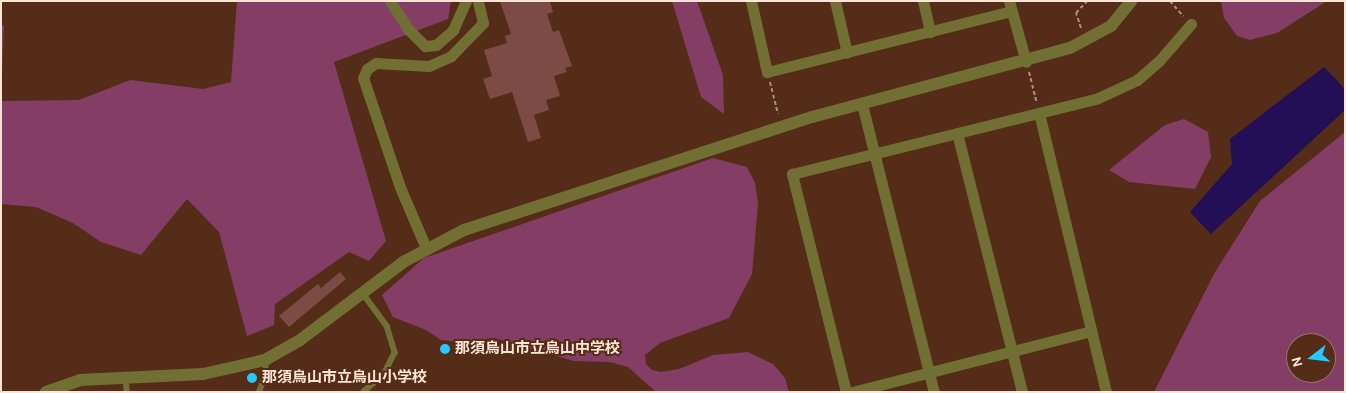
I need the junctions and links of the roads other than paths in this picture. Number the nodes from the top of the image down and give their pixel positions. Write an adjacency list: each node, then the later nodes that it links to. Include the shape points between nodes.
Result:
1 (390, 1): 2 (street, via 408,30 425,46 436,45 454,30)
2 (466, 1)
3 (478, 1): 17 (street, via 483,23 451,56 429,66 376,63 367,69 363,78 400,187)
4 (751, 1): 11 (street, via 768,72)
5 (835, 1): 11 (street)
6 (923, 1): 10 (street)
7 (1131, 1): 12 (street, via 1111,26 1086,42)
8 (1010, 6): 10 (street); 12 (street)
9 (1191, 24): 14 (street, via 1138,80 1098,98)
10 (930, 32): 11 (street)
11 (847, 53)
12 (1026, 62): 13 (street)
13 (862, 104): 16 (street); 17 (street, via 782,126 480,224)
14 (1039, 113): 15 (street); 19 (street)
15 (957, 133): 16 (street); 20 (street)
16 (874, 153): 22 (street); 28 (street, via 792,174)
17 (426, 248): 18 (street)
18 (362, 292): 21 (street, via 300,340); 27 (lane, via 387,326 395,353 384,375)
19 (1091, 331): 20 (street); 32 (street)
20 (1012, 351): 22 (street); 31 (street)
21 (264, 360): 23 (street, via 203,374); 26 (lane, via 266,374)
22 (929, 372): 29 (street); 30 (street)
23 (126, 376): 24 (street, via 80,380); 25 (lane)
24 (46, 392)
25 (127, 392)
26 (259, 392)
27 (364, 392)
28 (846, 392)
29 (852, 392)
30 (934, 392)
31 (1022, 392)
32 (1106, 392)

